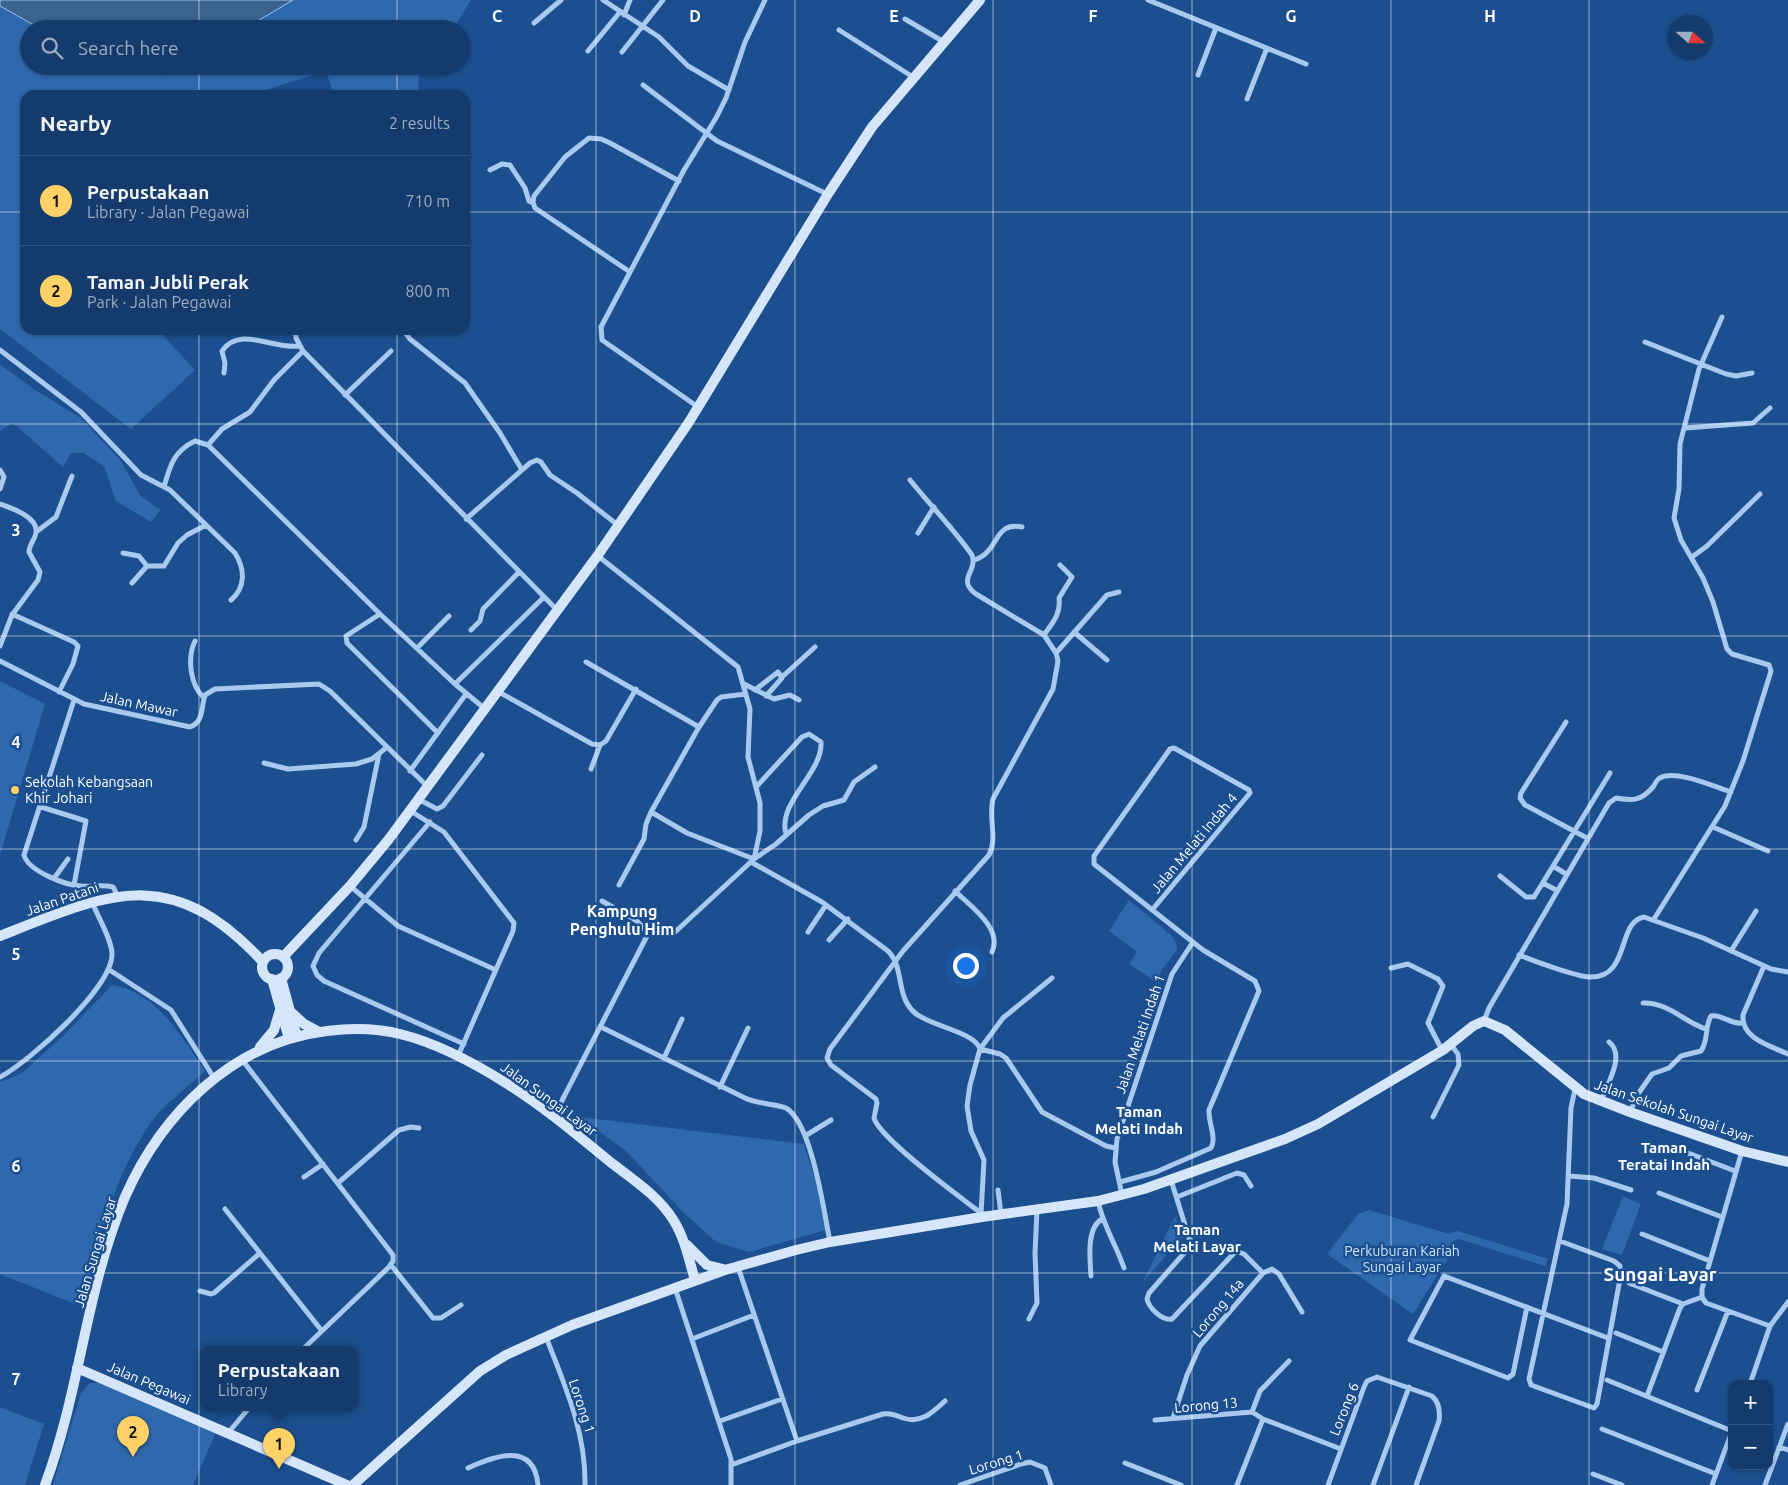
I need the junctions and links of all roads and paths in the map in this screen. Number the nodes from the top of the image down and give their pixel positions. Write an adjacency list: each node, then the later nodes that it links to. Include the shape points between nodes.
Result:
1 (560, 0): 10 (street)
2 (602, 0): 8 (street)
3 (630, 0): 8 (street)
4 (663, 0): 11 (street)
5 (765, 0): 22 (street, via 745,42)
6 (980, 0): 14 (street)
7 (1148, 0): 12 (street)
8 (622, 13): 11 (street); 16 (street)
9 (905, 18): 14 (street)
10 (534, 24)
11 (642, 26): 17 (street); 22 (street, via 666,43 682,62)
12 (1216, 28): 15 (street); 19 (street)
13 (839, 30): 20 (street)
14 (944, 42): 20 (street)
15 (1267, 48): 18 (street); 23 (street)
16 (588, 51)
17 (622, 52)
18 (1306, 64)
19 (1198, 75)
20 (913, 77): 27 (street, via 872,127)
21 (643, 85): 24 (street)
22 (729, 90): 24 (street)
23 (1247, 99)
24 (707, 134): 26 (street); 27 (street)
25 (490, 170): 28 (street, via 507,164)
26 (680, 180): 28 (street, via 610,143 588,138 565,157 539,188); 29 (street)
27 (828, 194): 41 (street)
28 (533, 204): 29 (street)
29 (630, 272): 41 (street, via 604,319 600,334 602,340)
30 (1722, 317): 37 (street)
31 (297, 335): 34 (street)
32 (407, 335): 45 (street, via 465,383)
33 (1645, 342): 37 (street)
34 (301, 349): 38 (street, via 246,338 232,340 222,351); 40 (street); 44 (street, via 250,412 222,429)
35 (0, 350): 49 (street, via 94,423 141,475)
36 (391, 351): 40 (street)
37 (1701, 365): 39 (street, via 1731,375); 43 (street)
38 (224, 373)
39 (1752, 373)
40 (345, 394): 54 (street)
41 (698, 407): 56 (street)
42 (1770, 408): 43 (street, via 1754,423)
43 (1685, 428): 62 (street, via 1680,444 1679,489 1674,518)
44 (208, 445): 49 (street, via 195,441 180,450 172,460); 73 (street)
45 (524, 469): 54 (street); 56 (street, via 537,460 541,462 550,475)
46 (0, 470): 50 (street, via 4,477)
47 (72, 476): 58 (street, via 56,517)
48 (910, 480): 53 (street)
49 (164, 487): 55 (street)
50 (0, 489)
51 (1760, 494): 62 (street)
52 (0, 504): 58 (street, via 25,516 34,524)
53 (934, 507): 59 (street); 63 (street)
54 (466, 519): 66 (street)
55 (206, 526): 65 (street, via 178,543 164,566); 70 (street, via 242,564 240,592)
56 (619, 526): 61 (street)
57 (1022, 527): 63 (street, via 1007,526 989,552)
58 (36, 532): 72 (street, via 29,552 40,568 40,576)
59 (918, 533)
60 (123, 553): 65 (street, via 139,556)
61 (598, 556): 71 (street); 88 (street, via 732,660)
62 (1692, 557): 114 (street, via 1713,602 1727,649 1732,654 1769,665 1771,671)
63 (974, 560): 77 (street, via 967,581 971,590)
64 (1060, 565): 77 (street, via 1072,576 1061,594 1057,616)
65 (147, 566): 67 (street)
66 (519, 572): 69 (street); 75 (street, via 483,609 480,621)
67 (132, 582)
68 (1119, 592): 76 (street, via 1107,595)
69 (544, 597): 71 (street); 87 (street)
70 (231, 600)
71 (557, 610): 91 (street)
72 (12, 614): 79 (street); 92 (street, via 78,646)
73 (380, 614): 81 (street); 102 (street, via 346,636 347,643)
74 (449, 616): 81 (street)
75 (472, 630)
76 (1074, 632): 82 (street); 83 (street)
77 (1044, 635): 82 (street)
78 (194, 641): 96 (street, via 191,655 194,685)
79 (0, 646)
80 (815, 647): 86 (street)
81 (417, 648): 87 (street)
82 (1056, 653): 136 (street, via 1058,670 1053,689 994,799 990,814 992,849)
83 (1107, 660)
84 (0, 661): 92 (street, Jalan Mawar)
85 (586, 662): 89 (street)
86 (782, 677): 90 (street, via 776,672); 95 (street)
87 (455, 684): 93 (street)
88 (744, 684): 90 (street); 94 (street)
89 (636, 690): 101 (street); 103 (street, via 606,741)
90 (754, 690): 95 (street)
91 (497, 691): 99 (street); 103 (street, via 592,744)
92 (59, 692): 97 (street, Jalan Mawar)
93 (466, 694): 99 (street); 102 (street)
94 (746, 694): 101 (street, via 721,697); 113 (street, via 750,719 748,760)
95 (766, 696): 98 (street, via 777,700 790,695)
96 (204, 698): 97 (street, Jalan Mawar, via 199,722 190,727); 104 (street, via 215,689 319,684 330,691)
97 (74, 700): 116 (street)
98 (799, 700)
99 (484, 708): 112 (street)
100 (1566, 722): 121 (street, via 1520,798 1525,805)
101 (699, 727): 118 (street)
102 (438, 734): 110 (street)
103 (600, 745): 109 (street)
104 (386, 748): 105 (street); 110 (street)
105 (379, 754): 107 (street, via 356,764 288,769); 124 (street, via 364,827)
106 (482, 755): 115 (street, via 443,806 437,809 430,807)
107 (264, 763)
108 (875, 767): 122 (street, via 854,782 844,800 831,802 812,812)
109 (591, 769)
110 (410, 771): 112 (street)
111 (1610, 773): 121 (street)
112 (427, 786): 115 (street)
113 (757, 786): 122 (street, via 802,737 809,734 821,742 816,763 791,806); 127 (street, via 760,827)
114 (1731, 792): 120 (street); 123 (street, via 1684,777 1660,778 1638,801 1616,798 1609,803)
115 (418, 798): 117 (street)
116 (41, 807): 131 (street, via 24,855 31,867); 133 (street, via 86,821)
117 (409, 810): 119 (street); 135 (street)
118 (651, 812): 127 (street, via 687,833); 134 (street, via 644,839)
119 (430, 822): 139 (street); 161 (street, via 444,832 512,918 514,928)
120 (1713, 827): 125 (street); 146 (street)
121 (1573, 831): 123 (street); 128 (street)
122 (786, 834): 127 (street)
123 (1587, 838): 129 (street)
124 (356, 840)
125 (1768, 851)
126 (68, 859): 131 (street)
127 (752, 860): 142 (street); 147 (street, via 675,932)
128 (1552, 866): 129 (street); 132 (street)
129 (1566, 874): 137 (street)
130 (1500, 876): 132 (street, via 1530,898)
131 (55, 877): 133 (street)
132 (1543, 883): 137 (street)
133 (74, 885): 138 (street, via 113,886)
134 (619, 885)
135 (350, 886): 139 (street); 155 (street)
136 (955, 890): 153 (street, via 994,934); 156 (street)
137 (1556, 890): 154 (street)
138 (118, 896): 141 (street, Jalan Patani); 157 (street, Jalan Patani, via 154,897 194,907 229,929)
139 (365, 899): 161 (street, via 398,926); 176 (street, via 314,960 317,975)
140 (602, 901): 147 (street, via 637,921)
141 (92, 902): 149 (street, Jalan Patani); 160 (street, via 112,950)
142 (826, 905): 145 (street); 148 (street)
143 (1152, 910): 143 (street, Jalan Melati Indah 4, via 1093,861 1170,750 1179,749 1250,793); 151 (street)
144 (1756, 911): 152 (street)
145 (848, 919): 150 (street); 156 (street)
146 (1654, 919): 152 (street); 154 (street, via 1644,917 1635,920 1615,967 1599,975 1584,976)
147 (647, 932): 170 (street)
148 (808, 932)
149 (0, 936)
150 (829, 940)
151 (1193, 942): 195 (street, Jalan Melati Indah 1, via 1172,974); 204 (street, via 1258,984 1258,995 1209,1110 1214,1142 1208,1151 1156,1172)
152 (1731, 951): 158 (street)
153 (992, 952)
154 (1519, 955): 168 (street, via 1488,1008)
155 (283, 957): 157 (street, via 273,954); 163 (street, via 287,968)
156 (895, 960): 178 (street, via 902,996 907,1005 928,1021 974,1039); 216 (street, via 830,1049 827,1058 831,1065 876,1099 874,1118 880,1128)
157 (263, 962): 163 (street, via 263,972)
158 (1764, 966): 162 (street); 169 (street, via 1743,1015)
159 (1391, 968): 177 (street, via 1408,964 1438,979 1443,986 1428,1024)
160 (108, 969): 184 (street, via 86,1003 27,1060); 185 (street, via 172,1010)
161 (496, 970): 176 (street)
162 (1788, 972)
163 (277, 978): 166 (street)
164 (1052, 978): 178 (street, via 1003,1018)
165 (1643, 1003): 172 (street, via 1661,1005)
166 (285, 1010): 173 (street); 174 (street); 179 (street, via 274,1030)
167 (682, 1019): 182 (street)
168 (1484, 1021): 177 (street); 187 (street, Jalan Sekolah Sungai Layar, via 1505,1030)
169 (1743, 1023): 172 (street, via 1736,1024 1713,1015); 180 (street, via 1752,1037)
170 (601, 1027): 182 (street); 190 (street)
171 (748, 1028): 186 (street)
172 (1706, 1029): 189 (street, via 1707,1039 1701,1051 1681,1056 1669,1068 1652,1074)
173 (319, 1032): 174 (street, Jalan Sungai Layar); 181 (street, Jalan Sungai Layar, via 358,1029 399,1034)
174 (293, 1038): 179 (street, Jalan Sungai Layar)
175 (1609, 1042): 188 (street, via 1617,1056)
176 (464, 1044): 181 (street)
177 (1447, 1048): 191 (street, via 1458,1054 1459,1065); 203 (street, via 1300,1133)
178 (980, 1049): 195 (street, via 1006,1058 1042,1112); 216 (street, via 967,1106 972,1131 984,1160)
179 (255, 1051): 183 (street, Jalan Sungai Layar)
180 (1788, 1054)
181 (458, 1056): 190 (street, Jalan Sungai Layar, via 502,1080)
182 (664, 1058): 186 (street)
183 (242, 1059): 185 (street, Jalan Sungai Layar); 199 (street)
184 (0, 1077)
185 (214, 1078): 254 (street, Jalan Sungai Layar, via 162,1134 126,1196 109,1243)
186 (720, 1087): 194 (street, via 756,1103 786,1108)
187 (1576, 1089): 188 (street, Jalan Sekolah Sungai Layar); 201 (street, via 1571,1108)
188 (1601, 1101): 189 (street, Jalan Sekolah Sungai Layar)
189 (1630, 1112): 197 (street, Jalan Sekolah Sungai Layar)
190 (554, 1117): 221 (street, Jalan Sungai Layar, via 664,1207)
191 (1433, 1117)
192 (831, 1120): 194 (street)
193 (419, 1128): 205 (street, via 400,1130)
194 (805, 1136): 222 (street, via 818,1180)
195 (1115, 1148): 204 (street, Jalan Melati Indah 1)
196 (1675, 1148): 200 (street)
197 (1742, 1150): 198 (street, Jalan Sekolah Sungai Layar); 200 (street)
198 (1788, 1162)
199 (323, 1164): 202 (street); 205 (street)
200 (1735, 1171): 217 (street)
201 (1568, 1176): 208 (street, via 1594,1178); 220 (street)
202 (304, 1177)
203 (1171, 1180): 210 (street); 211 (street)
204 (1120, 1182): 210 (street, Jalan Melati Indah 1)
205 (338, 1183): 225 (street, via 391,1252)
206 (1251, 1186): 211 (street, via 1244,1175 1237,1173)
207 (998, 1190): 215 (street)
208 (1631, 1190)
209 (1659, 1193): 217 (street)
210 (1122, 1196): 212 (street)
211 (1177, 1197): 229 (street, via 1190,1236 1189,1246 1149,1292 1149,1305 1164,1318 1172,1319 1236,1251 1244,1254)
212 (1098, 1202): 214 (street); 218 (street)
213 (225, 1209): 223 (street)
214 (1036, 1210): 215 (street); 244 (street, via 1037,1303)
215 (1001, 1214): 216 (street)
216 (981, 1215): 222 (street)
217 (1722, 1217): 224 (street)
218 (1102, 1219): 227 (street); 230 (street, via 1093,1230)
219 (1642, 1234): 224 (street)
220 (1560, 1240): 242 (street); 249 (street, via 1620,1266)
221 (684, 1242): 228 (street, via 707,1266); 231 (street, Jalan Sungai Layar)
222 (830, 1242): 226 (street)
223 (260, 1253): 234 (street, via 214,1293); 246 (street)
224 (1710, 1261): 235 (street)
225 (391, 1265): 238 (street, via 433,1318 441,1318); 246 (street)
226 (737, 1266): 228 (street); 243 (street)
227 (1124, 1268)
228 (725, 1270): 231 (street)
229 (1263, 1273): 241 (street, via 1272,1269 1279,1274); 264 (street, Lorong 14a, via 1200,1346)
230 (1091, 1276)
231 (695, 1280): 233 (street)
232 (1629, 1283): 237 (street)
233 (674, 1288): 248 (street); 250 (street)
234 (200, 1291)
235 (1702, 1297): 237 (street); 240 (street, via 1706,1304)
236 (1788, 1302): 245 (street)
237 (1683, 1304): 252 (street)
238 (461, 1305)
239 (1527, 1307): 239 (street, via 1444,1276 1410,1340 1508,1378 1513,1374); 242 (street)
240 (1728, 1311): 245 (street); 258 (street)
241 (1302, 1312)
242 (1542, 1313): 249 (street); 249 (street, via 1529,1382 1592,1408 1597,1404)
243 (754, 1315): 250 (street); 260 (street)
244 (1029, 1319)
245 (1770, 1326): 256 (street)
246 (322, 1331): 251 (street)
247 (1616, 1333): 252 (street)
248 (546, 1336): 284 (street, via 506,1355 471,1378); 286 (street, Lorong 1, via 578,1420 585,1458)
249 (1608, 1338)
250 (692, 1339): 267 (street)
251 (306, 1346)
252 (1663, 1352): 259 (street)
253 (1289, 1361): 263 (street, via 1260,1391)
254 (77, 1368): 271 (street, Jalan Pegawai); 282 (street, Jalan Sungai Layar, via 62,1434)
255 (1607, 1380): 259 (street)
256 (1751, 1380)
257 (1408, 1387): 275 (street, Lorong 6, via 1377,1377 1368,1381); 293 (street); 294 (street, Lorong 6, via 1434,1398 1440,1412)
258 (1697, 1390)
259 (1647, 1396): 269 (street)
260 (782, 1399): 267 (street); 272 (street)
261 (945, 1401): 272 (street, via 920,1419 909,1420 888,1413)
262 (246, 1411): 271 (street)
263 (1252, 1412): 264 (street, Lorong 13); 265 (street, Lorong 13)
264 (1173, 1418): 266 (street, Lorong 13)
265 (1263, 1419): 275 (street, Lorong 13); 291 (street)
266 (1155, 1420)
267 (720, 1421): 278 (street)
268 (1788, 1424): 274 (street)
269 (1728, 1429)
270 (1602, 1430): 281 (street)
271 (228, 1433): 283 (street, Jalan Pegawai)
272 (797, 1441): 278 (street)
273 (1728, 1442): 281 (street)
274 (1779, 1447): 276 (street); 297 (street)
275 (1341, 1449): 292 (street, Lorong 6)
276 (1788, 1450)
277 (1125, 1463): 290 (street)
278 (731, 1466): 287 (street)
279 (468, 1468): 285 (street, via 500,1455 512,1455 528,1462 536,1473)
280 (1593, 1474): 295 (street)
281 (1716, 1474): 296 (street)
282 (45, 1485)
283 (347, 1485)
284 (353, 1485)
285 (538, 1485)
286 (585, 1485)
287 (731, 1485)
288 (960, 1485): 289 (street, Lorong 1, via 1021,1464 1039,1464 1047,1471)
289 (1051, 1485)
290 (1181, 1485)
291 (1237, 1485)
292 (1328, 1485)
293 (1373, 1485)
294 (1416, 1485)
295 (1622, 1485)
296 (1712, 1485)
297 (1764, 1485)

